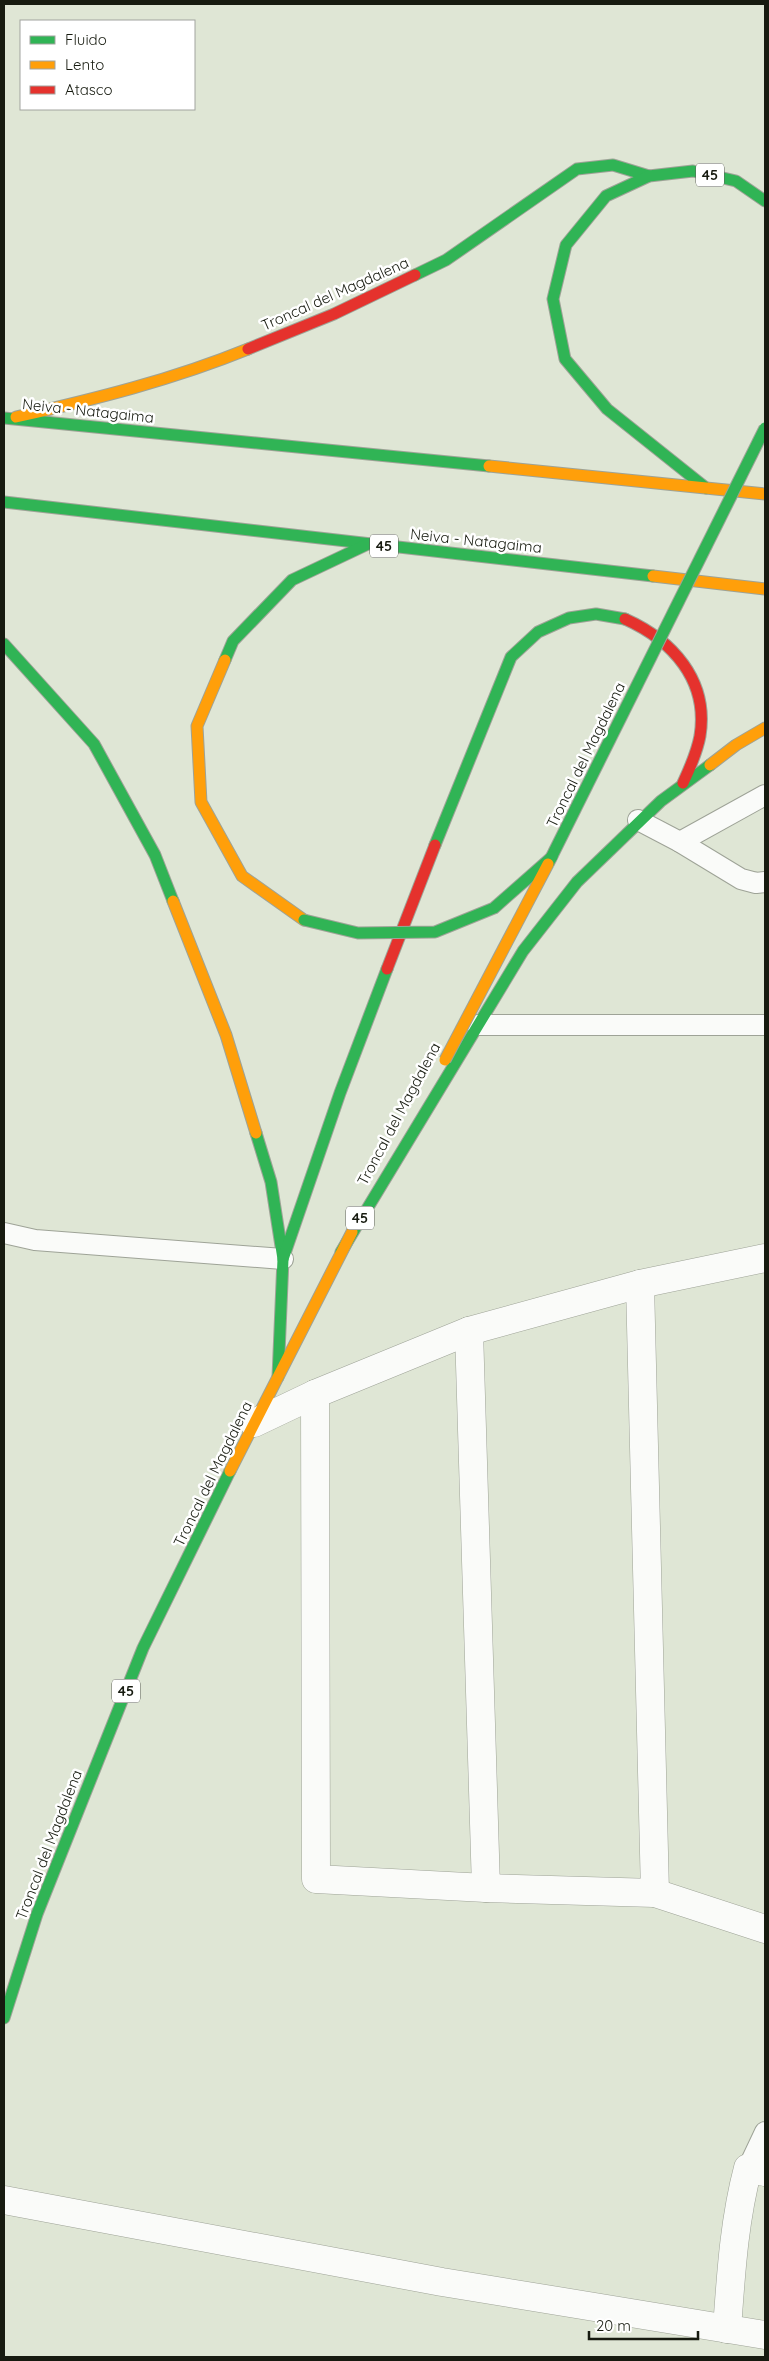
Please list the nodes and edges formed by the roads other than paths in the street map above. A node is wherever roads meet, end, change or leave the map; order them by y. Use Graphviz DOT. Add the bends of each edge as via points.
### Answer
graph roads {
  1 [pos="649,176"];
  2 [pos="765,201"];
  3 [pos="7,418"];
  4 [pos="765,428"];
  5 [pos="706,488"];
  6 [pos="765,494"];
  7 [pos="4,502"];
  8 [pos="368,544"];
  9 [pos="765,589"];
  10 [pos="4,644"];
  11 [pos="765,728"];
  12 [pos="683,783"];
  13 [pos="765,794"];
  14 [pos="638,820"];
  15 [pos="680,842"];
  16 [pos="552,857"];
  17 [pos="765,882"];
  18 [pos="477,1025"];
  19 [pos="765,1025"];
  20 [pos="4,1233"];
  21 [pos="341,1252"];
  22 [pos="765,1258"];
  23 [pos="283,1259"];
  24 [pos="640,1284"];
  25 [pos="468,1331"];
  26 [pos="278,1377"];
  27 [pos="315,1394"];
  28 [pos="254,1423"];
  29 [pos="486,1888"];
  30 [pos="655,1893"];
  31 [pos="765,1929"];
  32 [pos="4,2018"];
  33 [pos="765,2132"];
  34 [pos="757,2170"];
  35 [pos="4,2200"];
  36 [pos="727,2329"];
  37 [pos="765,2335"];
  1 -- 2 [label="main road, Troncal del Magdalena / 45" via="693,171 736,181"];
  1 -- 3 [label="main road, Troncal del Magdalena / 45" via="613,165 577,170 446,260 334,314 204,367 116,394"];
  1 -- 5 [label="main road, Troncal del Magdalena / 45" via="606,196 566,244 553,299 566,358 571,366 607,409"];
  3 -- 5 [label="main road, Neiva - Natagaima / 45"];
  4 -- 16 [label="main road, Troncal del Magdalena / 45, bridge"];
  5 -- 6 [label="main road, Neiva - Natagaima / 45"];
  7 -- 8 [label="main road, Neiva - Natagaima / 45"];
  8 -- 9 [label="main road, Neiva - Natagaima / 45"];
  8 -- 16 [label="main road, bridge" via="292,580 233,641 197,726 201,802 242,876 304,920 358,933 435,932 494,908"];
  10 -- 23 [label="main road" via="94,744 156,855 226,1036 271,1182"];
  11 -- 12 [label="main road"];
  12 -- 14 [label="main road"];
  12 -- 23 [label="main road" via="697,749 701,722 696,687 681,657 647,627 613,615 587,614 540,630 511,657 402,927"];
  13 -- 15 [label="lane"];
  14 -- 15 [label="lane"];
  14 -- 18 [label="main road" via="577,882 523,951"];
  15 -- 17 [label="lane" via="742,879"];
  16 -- 21 [label="main road, Troncal del Magdalena / 45, bridge"];
  18 -- 19 [label="lane"];
  18 -- 21 [label="main road"];
  20 -- 23 [label="lane" via="35,1240"];
  21 -- 26 [label="main road, Troncal del Magdalena / 45"];
  22 -- 24 [label="street"];
  23 -- 26 [label="main road"];
  24 -- 25 [label="street"];
  24 -- 30 [label="street"];
  25 -- 27 [label="street"];
  25 -- 29 [label="street"];
  26 -- 28 [label="main road, Troncal del Magdalena / 45"];
  27 -- 28 [label="street"];
  27 -- 29 [label="street" via="316,1880"];
  28 -- 32 [label="main road, Troncal del Magdalena / 45" via="144,1648 37,1914"];
  29 -- 30 [label="street"];
  30 -- 31 [label="street"];
  33 -- 34 [label="lane"];
  34 -- 36 [label="street" via="733,2237"];
  35 -- 36 [label="street" via="442,2282"];
  36 -- 37 [label="street"];
}
